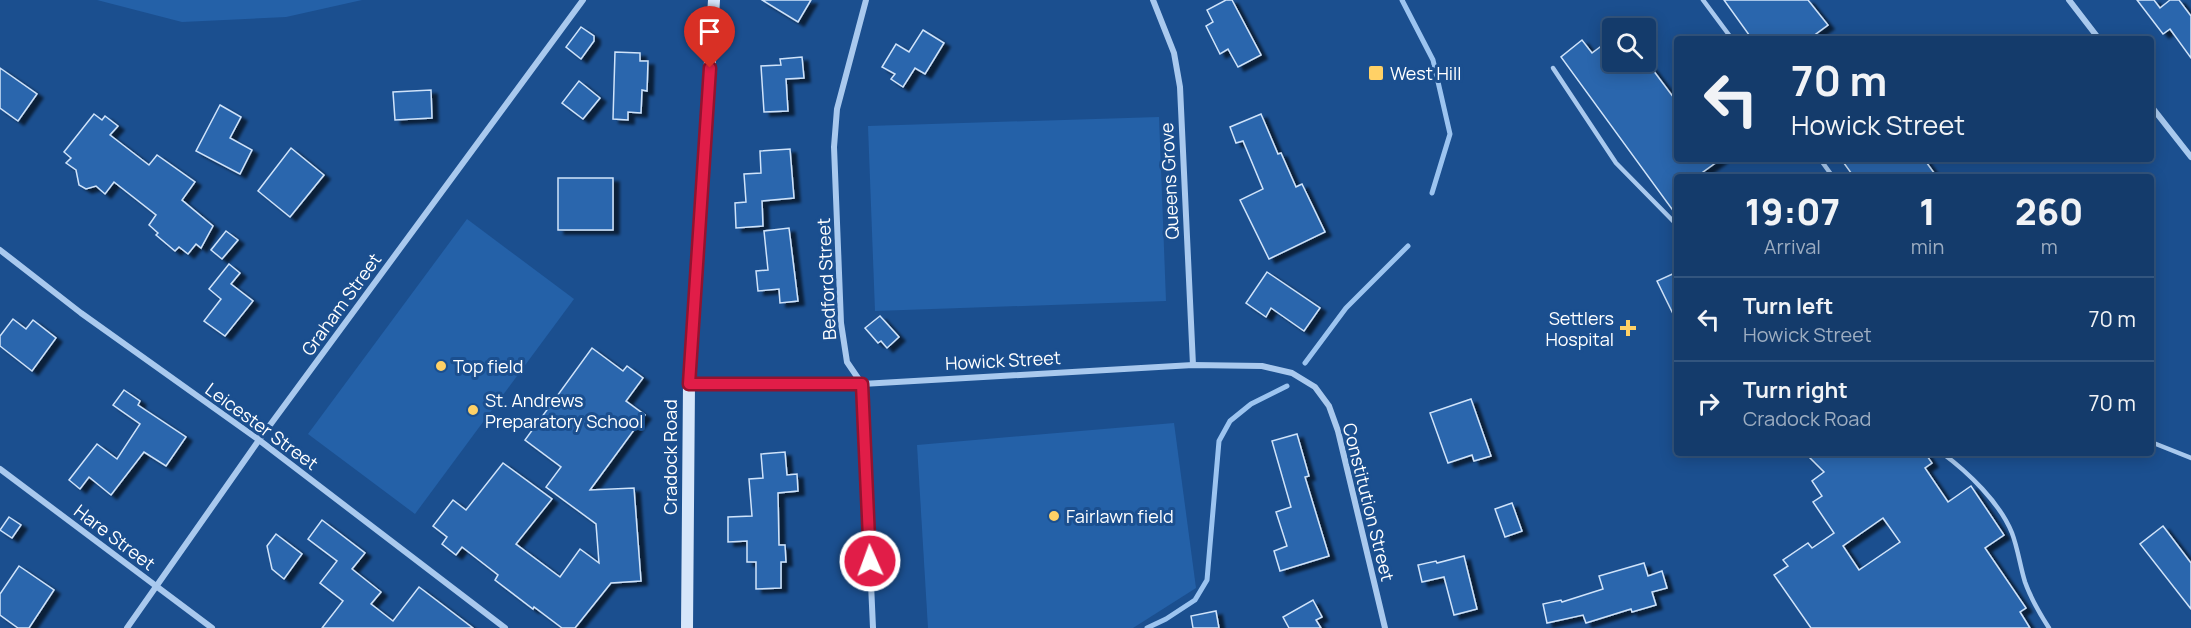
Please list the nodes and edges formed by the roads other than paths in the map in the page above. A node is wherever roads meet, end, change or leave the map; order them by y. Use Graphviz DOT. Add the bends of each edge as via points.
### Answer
graph roads {
  1 [pos="583,0"];
  2 [pos="714,0"];
  3 [pos="866,0"];
  4 [pos="1152,0"];
  5 [pos="1703,0"];
  6 [pos="2069,0"];
  7 [pos="1730,36"];
  8 [pos="2097,36"];
  9 [pos="1553,68"];
  10 [pos="2154,110"];
  11 [pos="2191,157"];
  12 [pos="1674,222"];
  13 [pos="0,250"];
  14 [pos="1193,364"];
  15 [pos="689,384"];
  16 [pos="862,384"];
  17 [pos="1315,387"];
  18 [pos="259,440"];
  19 [pos="2154,443"];
  20 [pos="1945,456"];
  21 [pos="2191,458"];
  22 [pos="0,469"];
  23 [pos="157,587"];
  24 [pos="127,628"];
  25 [pos="212,628"];
  26 [pos="505,628"];
  27 [pos="687,628"];
  28 [pos="873,628"];
  29 [pos="1384,628"];
  30 [pos="2049,628"];
  1 -- 18 [label="street, Graham Street"];
  2 -- 15 [label="main road, Cradock Road"];
  3 -- 16 [label="street, Bedford Street" via="837,109 834,147 841,323 847,362"];
  4 -- 14 [label="street, Queens Grove" via="1174,53 1180,87"];
  5 -- 7 [label="lane"];
  6 -- 8 [label="street"];
  9 -- 12 [label="lane" via="1616,163"];
  10 -- 11 [label="street"];
  13 -- 18 [label="street, Leicester Street"];
  14 -- 16 [label="street, Howick Street"];
  14 -- 17 [label="street, Howick Street" via="1262,366 1292,373"];
  15 -- 16 [label="street, Howick Street"];
  15 -- 27 [label="main road, Cradock Road"];
  16 -- 28 [label="street, Bedford Street"];
  17 -- 29 [label="street, Constitution Street" via="1329,406 1338,431"];
  18 -- 23 [label="street, Graham Street"];
  18 -- 26 [label="street, Leicester Street"];
  19 -- 21 [label="lane"];
  20 -- 30 [label="lane" via="2004,516 2026,584"];
  22 -- 23 [label="street, Hare Street"];
  23 -- 24 [label="street, Graham Street"];
  23 -- 25 [label="street, Hare Street"];
}
